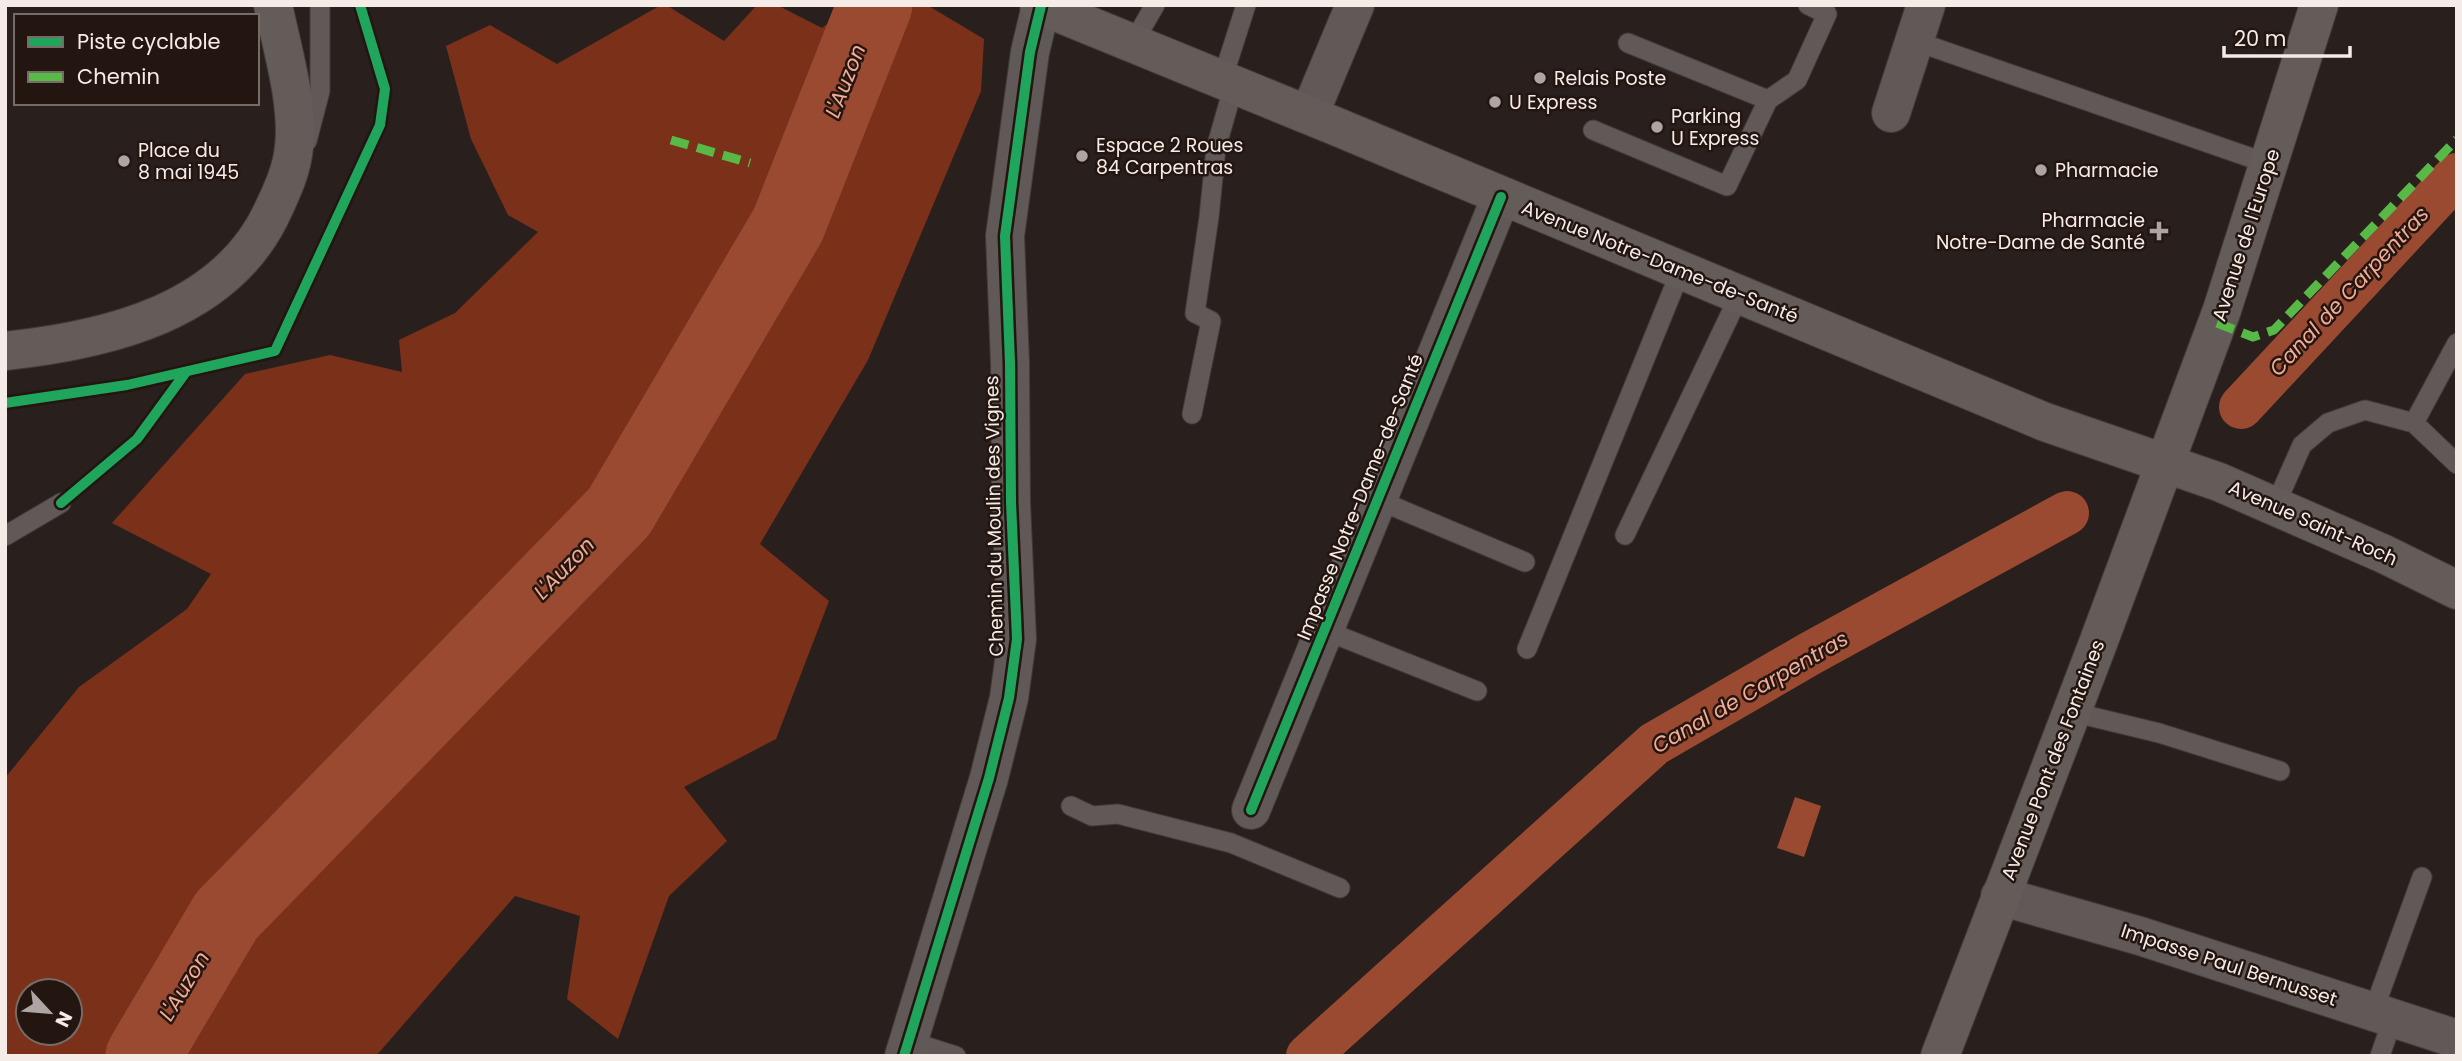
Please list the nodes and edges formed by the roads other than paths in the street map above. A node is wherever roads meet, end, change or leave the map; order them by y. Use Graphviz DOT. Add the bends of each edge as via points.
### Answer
graph roads {
  1 [pos="273,5"];
  2 [pos="320,5"];
  3 [pos="1155,5"];
  4 [pos="1246,5"];
  5 [pos="1355,5"];
  6 [pos="1808,5"];
  7 [pos="2319,5"];
  8 [pos="1040,6"];
  9 [pos="1921,23"];
  10 [pos="1133,43"];
  11 [pos="1628,43"];
  12 [pos="1228,83"];
  13 [pos="1768,100"];
  14 [pos="1891,113"];
  15 [pos="1309,115"];
  16 [pos="1593,130"];
  17 [pos="2269,164"];
  18 [pos="286,183"];
  19 [pos="1502,197"];
  20 [pos="1681,270"];
  21 [pos="1740,294"];
  22 [pos="2457,342"];
  23 [pos="5,351"];
  24 [pos="1192,414"];
  25 [pos="2414,424"];
  26 [pos="2166,463"];
  27 [pos="2457,464"];
  28 [pos="1378,500"];
  29 [pos="61,503"];
  30 [pos="2275,506"];
  31 [pos="1625,535"];
  32 [pos="5,536"];
  33 [pos="2384,554"];
  34 [pos="2457,560"];
  35 [pos="1525,562"];
  36 [pos="2457,590"];
  37 [pos="1324,631"];
  38 [pos="1527,649"];
  39 [pos="1477,691"];
  40 [pos="2072,712"];
  41 [pos="2280,771"];
  42 [pos="1071,806"];
  43 [pos="1251,810"];
  44 [pos="1231,844"];
  45 [pos="2422,877"];
  46 [pos="1340,888"];
  47 [pos="2000,896"];
  48 [pos="2383,1015"];
  49 [pos="2457,1039"];
  50 [pos="907,1048"];
  51 [pos="956,1056"];
  52 [pos="1940,1056"];
  53 [pos="2380,1056"];
  1 -- 18 [label="main road" via="292,107 294,147"];
  2 -- 18 [label="lane" via="320,91 306,145"];
  3 -- 10 [label="lane"];
  4 -- 12 [label="lane"];
  5 -- 15 [label="street"];
  6 -- 13 [label="lane" via="1827,14 1797,80"];
  7 -- 17 [label="main road, Avenue de l'Europe"];
  8 -- 10 [label="main road, Avenue Notre-Dame-de-Santé"];
  8 -- 50 [label="street, Chemin du Moulin des Vignes" via="1005,236 1017,639 1009,698 989,778"];
  9 -- 14 [label="street"];
  9 -- 17 [label="lane"];
  10 -- 12 [label="main road, Avenue Notre-Dame-de-Santé"];
  11 -- 13 [label="lane"];
  12 -- 15 [label="main road, Avenue Notre-Dame-de-Santé"];
  12 -- 24 [label="lane" via="1195,313 1211,321"];
  13 -- 16 [label="lane" via="1727,186"];
  15 -- 19 [label="main road, Avenue Notre-Dame-de-Santé"];
  17 -- 26 [label="main road, Avenue de l'Europe"];
  18 -- 23 [label="main road" via="267,224 243,257 219,282 180,306 82,341"];
  19 -- 20 [label="main road, Avenue Notre-Dame-de-Santé"];
  19 -- 28 [label="street, Impasse Notre-Dame-de-Santé"];
  20 -- 21 [label="main road, Avenue Notre-Dame-de-Santé"];
  20 -- 38 [label="lane"];
  21 -- 26 [label="main road, Avenue Notre-Dame-de-Santé" via="2045,422"];
  21 -- 31 [label="lane"];
  22 -- 25 [label="lane"];
  25 -- 27 [label="lane"];
  25 -- 30 [label="lane" via="2365,410 2328,423 2302,445"];
  26 -- 30 [label="main road, Avenue Saint-Roch"];
  26 -- 40 [label="main road, Avenue Pont des Fontaines"];
  28 -- 35 [label="lane"];
  28 -- 37 [label="street, Impasse Notre-Dame-de-Santé"];
  29 -- 32 [label="lane"];
  30 -- 33 [label="main road, Avenue Saint-Roch"];
  33 -- 34 [label="main road"];
  33 -- 36 [label="main road, Avenue Saint-Roch"];
  37 -- 39 [label="lane"];
  37 -- 43 [label="street, Impasse Notre-Dame-de-Santé"];
  40 -- 41 [label="lane" via="2159,733"];
  40 -- 47 [label="main road, Avenue Pont des Fontaines"];
  42 -- 44 [label="lane" via="1092,816 1118,814"];
  43 -- 44 [label="lane"];
  44 -- 46 [label="lane"];
  45 -- 48 [label="lane"];
  47 -- 48 [label="street, Impasse Paul Bernusset"];
  47 -- 52 [label="main road, Avenue Pont des Fontaines"];
  48 -- 49 [label="street, Impasse Paul Bernusset"];
  48 -- 53 [label="lane"];
  50 -- 51 [label="lane"];
}
